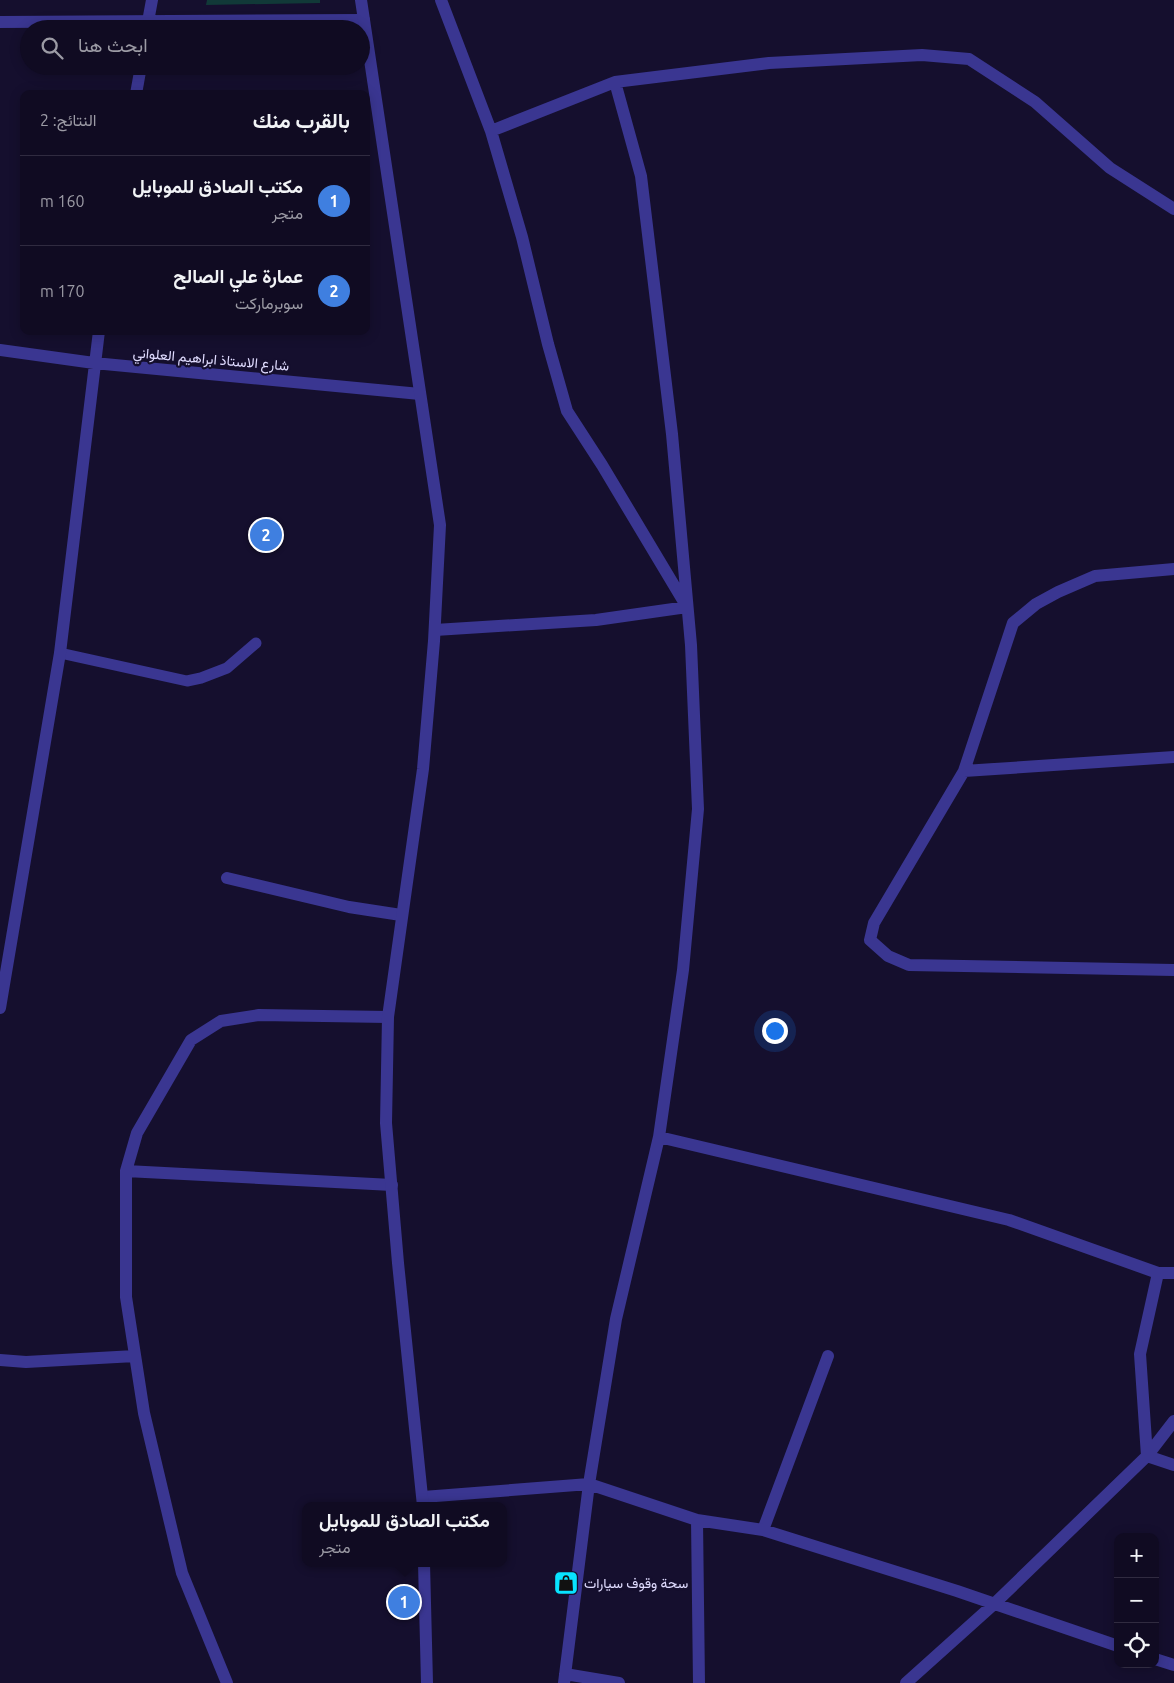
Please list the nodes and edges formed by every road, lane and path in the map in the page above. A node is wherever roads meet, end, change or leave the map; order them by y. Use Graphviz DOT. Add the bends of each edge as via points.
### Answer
graph roads {
  1 [pos="152,0"];
  2 [pos="361,0"];
  3 [pos="441,0"];
  4 [pos="148,20"];
  5 [pos="364,20"];
  6 [pos="0,22"];
  7 [pos="20,22"];
  8 [pos="370,60"];
  9 [pos="139,75"];
  10 [pos="615,82"];
  11 [pos="137,90"];
  12 [pos="491,131"];
  13 [pos="1174,209"];
  14 [pos="98,335"];
  15 [pos="0,350"];
  16 [pos="94,363"];
  17 [pos="420,394"];
  18 [pos="1174,569"];
  19 [pos="687,607"];
  20 [pos="435,630"];
  21 [pos="256,642"];
  22 [pos="60,653"];
  23 [pos="1174,757"];
  24 [pos="964,771"];
  25 [pos="226,878"];
  26 [pos="401,915"];
  27 [pos="1174,970"];
  28 [pos="0,1008"];
  29 [pos="388,1017"];
  30 [pos="659,1137"];
  31 [pos="126,1172"];
  32 [pos="392,1185"];
  33 [pos="1158,1273"];
  34 [pos="1174,1273"];
  35 [pos="135,1356"];
  36 [pos="828,1356"];
  37 [pos="0,1360"];
  38 [pos="1174,1421"];
  39 [pos="1147,1456"];
  40 [pos="1174,1465"];
  41 [pos="589,1484"];
  42 [pos="423,1501"];
  43 [pos="697,1520"];
  44 [pos="763,1530"];
  45 [pos="424,1567"];
  46 [pos="994,1604"];
  47 [pos="1114,1645"];
  48 [pos="1159,1660"];
  49 [pos="1174,1665"];
  50 [pos="565,1679"];
  51 [pos="227,1683"];
  52 [pos="427,1683"];
  53 [pos="619,1683"];
  54 [pos="699,1683"];
  55 [pos="906,1683"];
  1 -- 4 [label="street"];
  2 -- 5 [label="street"];
  3 -- 12 [label="street"];
  6 -- 7 [label="street"];
  8 -- 17 [label="street"];
  9 -- 11 [label="street"];
  10 -- 12 [label="street"];
  10 -- 13 [label="street" via="769,63 922,55 969,59 1035,102 1110,168"];
  10 -- 19 [label="street" via="641,176 672,434"];
  12 -- 19 [label="street" via="567,411"];
  14 -- 16 [label="street"];
  15 -- 16 [label="street, شارع الاستاذ ابراهيم العلواني"];
  16 -- 17 [label="street, شارع الاستاذ ابراهيم العلواني"];
  16 -- 22 [label="street"];
  17 -- 20 [label="street" via="440,525"];
  18 -- 24 [label="street" via="1095,576 1036,604 1013,622"];
  19 -- 20 [label="street" via="596,620"];
  19 -- 30 [label="street" via="698,809 683,970"];
  20 -- 26 [label="street" via="423,769"];
  21 -- 22 [label="lane" via="226,668 187,681"];
  22 -- 28 [label="street"];
  23 -- 24 [label="street"];
  24 -- 27 [label="street" via="874,922 870,940 888,956 909,965"];
  25 -- 26 [label="street" via="350,907"];
  26 -- 29 [label="street"];
  29 -- 31 [label="street" via="259,1014 221,1021 191,1040 137,1133"];
  29 -- 32 [label="street" via="386,1123"];
  30 -- 33 [label="street" via="1010,1220"];
  30 -- 41 [label="street" via="616,1319"];
  31 -- 32 [label="street"];
  31 -- 35 [label="street" via="126,1297"];
  32 -- 42 [label="street"];
  33 -- 34 [label="street"];
  33 -- 39 [label="street" via="1140,1354"];
  35 -- 37 [label="street" via="26,1362"];
  35 -- 51 [label="street" via="144,1414 182,1573"];
  36 -- 44 [label="street"];
  38 -- 39 [label="street"];
  39 -- 40 [label="street"];
  39 -- 46 [label="street"];
  41 -- 42 [label="street"];
  41 -- 43 [label="street"];
  41 -- 50 [label="street"];
  43 -- 44 [label="street"];
  43 -- 54 [label="street"];
  44 -- 46 [label="street"];
  45 -- 52 [label="street"];
  46 -- 47 [label="street"];
  46 -- 55 [label="street"];
  48 -- 49 [label="street"];
  50 -- 53 [label="street"];
}
